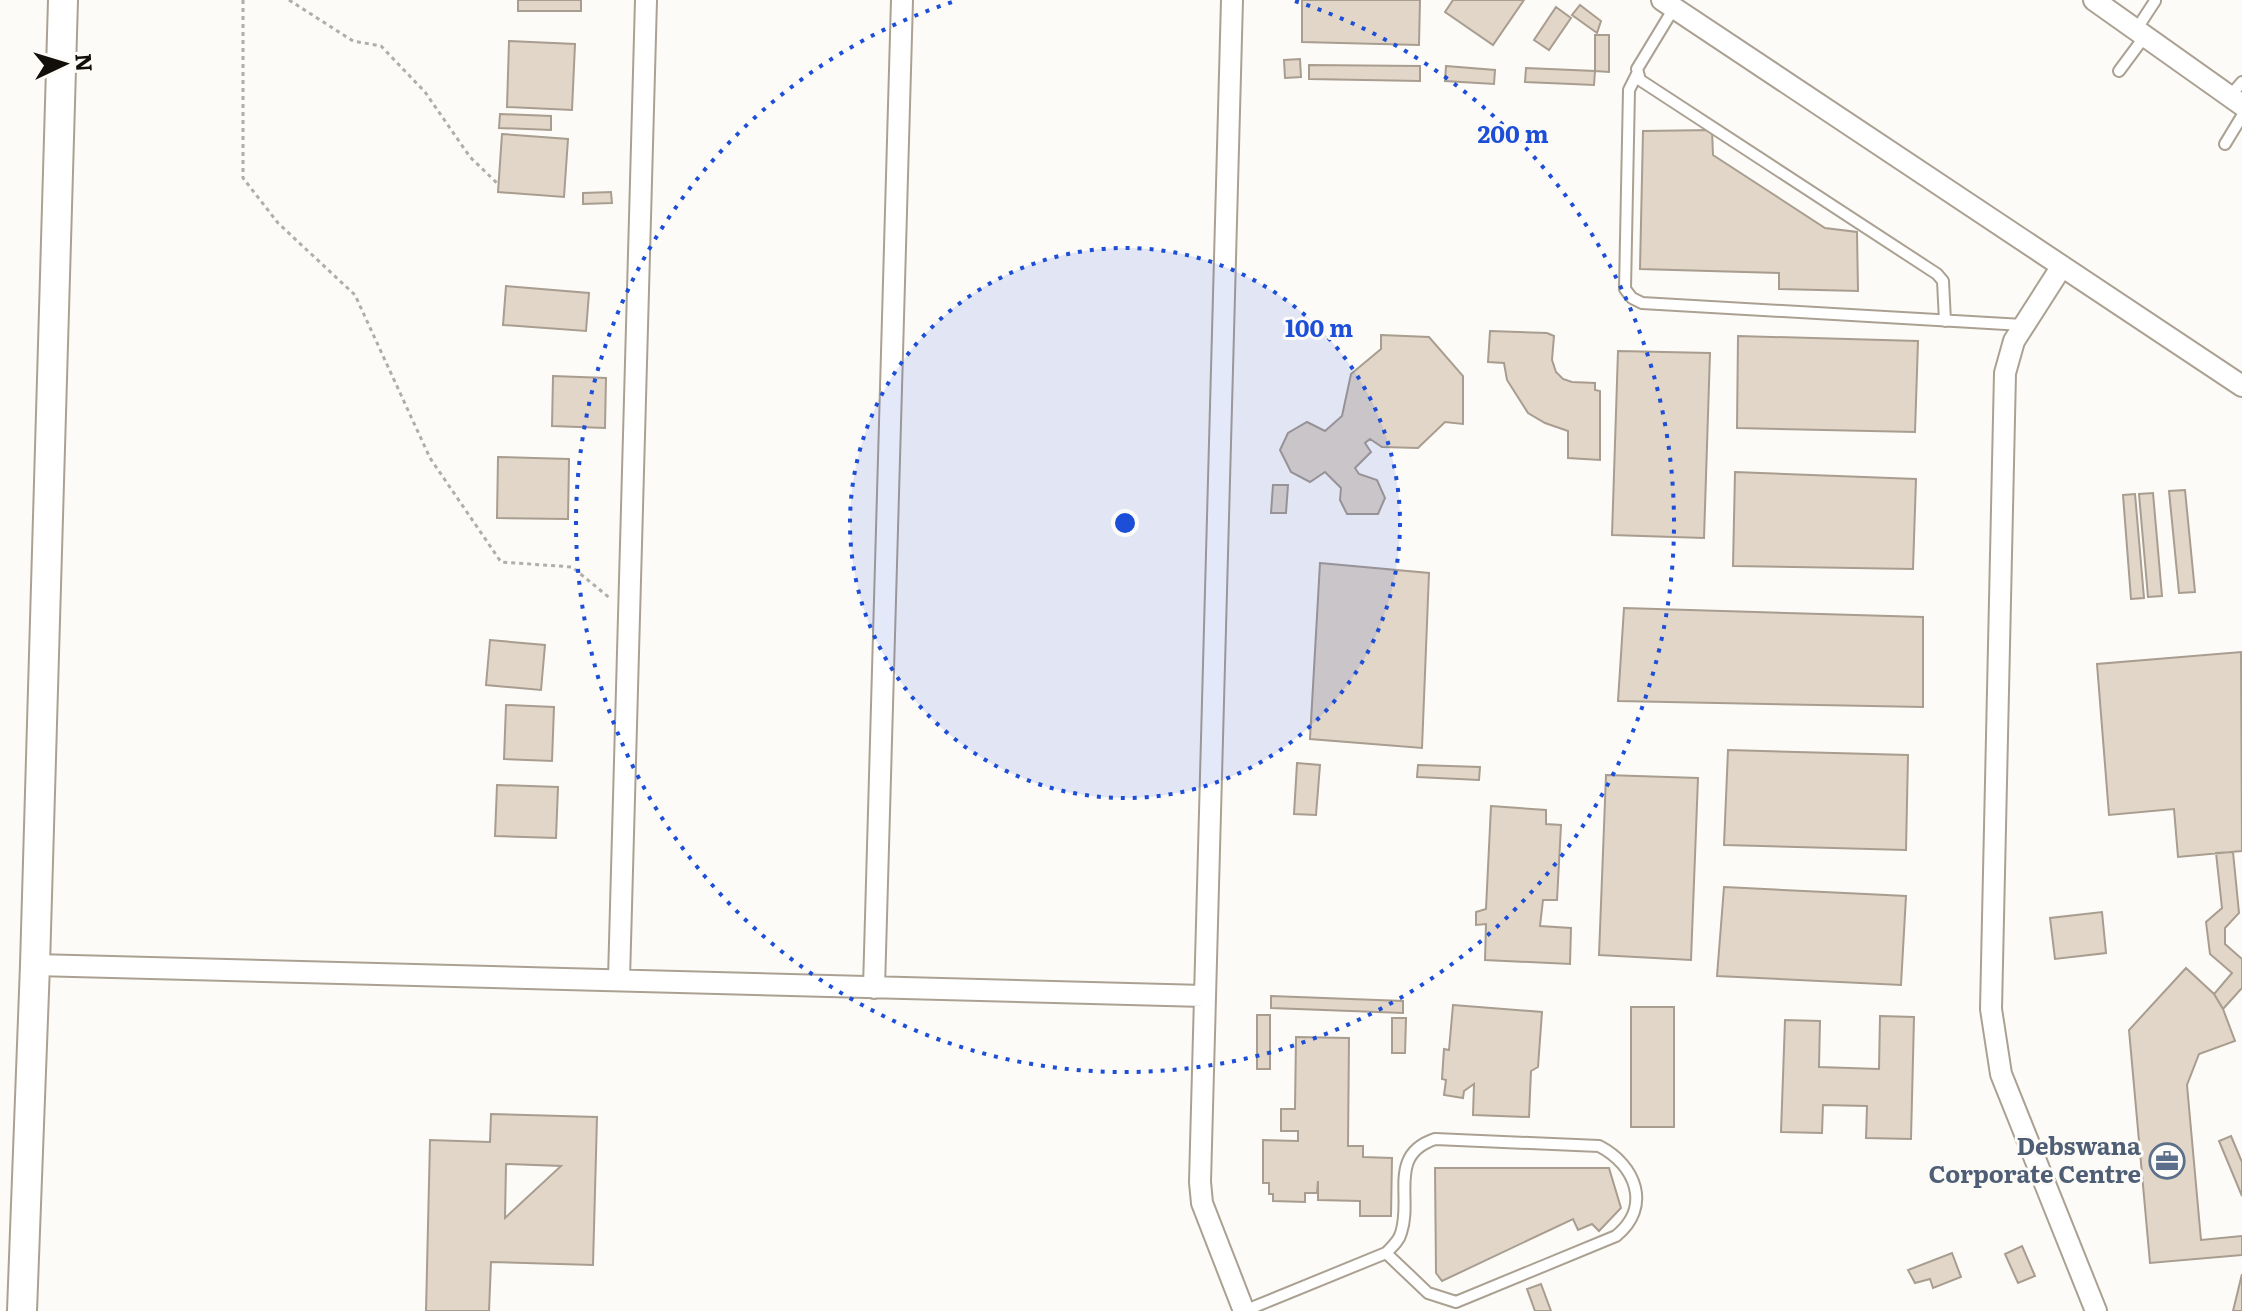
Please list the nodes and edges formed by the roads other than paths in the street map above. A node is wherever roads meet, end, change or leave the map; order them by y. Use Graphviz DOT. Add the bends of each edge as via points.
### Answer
graph roads {
  1 [pos="63,0"];
  2 [pos="646,0"];
  3 [pos="902,0"];
  4 [pos="1232,0"];
  5 [pos="2094,0"];
  6 [pos="2155,1"];
  7 [pos="1668,4"];
  8 [pos="2141,33"];
  9 [pos="2119,71"];
  10 [pos="1637,74"];
  11 [pos="2238,94"];
  12 [pos="2242,116"];
  13 [pos="2225,144"];
  14 [pos="2062,266"];
  15 [pos="1945,321"];
  16 [pos="2023,325"];
  17 [pos="2242,386"];
  18 [pos="35,965"];
  19 [pos="619,979"];
  20 [pos="874,988"];
  21 [pos="1204,996"];
  22 [pos="1386,1253"];
  23 [pos="22,1311"];
  24 [pos="1244,1311"];
  25 [pos="2096,1311"];
  1 -- 18 [label="main road"];
  2 -- 19 [label="street"];
  3 -- 20 [label="street"];
  4 -- 21 [label="street"];
  5 -- 8 [label="street"];
  6 -- 8 [label="lane"];
  7 -- 10 [label="lane"];
  7 -- 14 [label="street"];
  8 -- 9 [label="lane"];
  8 -- 11 [label="street"];
  10 -- 15 [label="lane" via="1937,274 1943,281"];
  10 -- 15 [label="lane" via="1629,90 1625,289 1632,298 1642,303"];
  12 -- 13 [label="lane"];
  14 -- 16 [label="street"];
  14 -- 17 [label="street"];
  15 -- 16 [label="lane"];
  16 -- 25 [label="street" via="2008,357 2005,381 1992,1020 2008,1096"];
  18 -- 19 [label="street"];
  18 -- 23 [label="main road"];
  19 -- 20 [label="street"];
  20 -- 21 [label="street"];
  21 -- 24 [label="street" via="1202,1203"];
  22 -- 22 [label="lane" via="1401,1234 1409,1158 1418,1145 1435,1139 1599,1146 1621,1160 1635,1188 1634,1215 1616,1236 1456,1302 1428,1293"];
  22 -- 24 [label="lane"];
}
